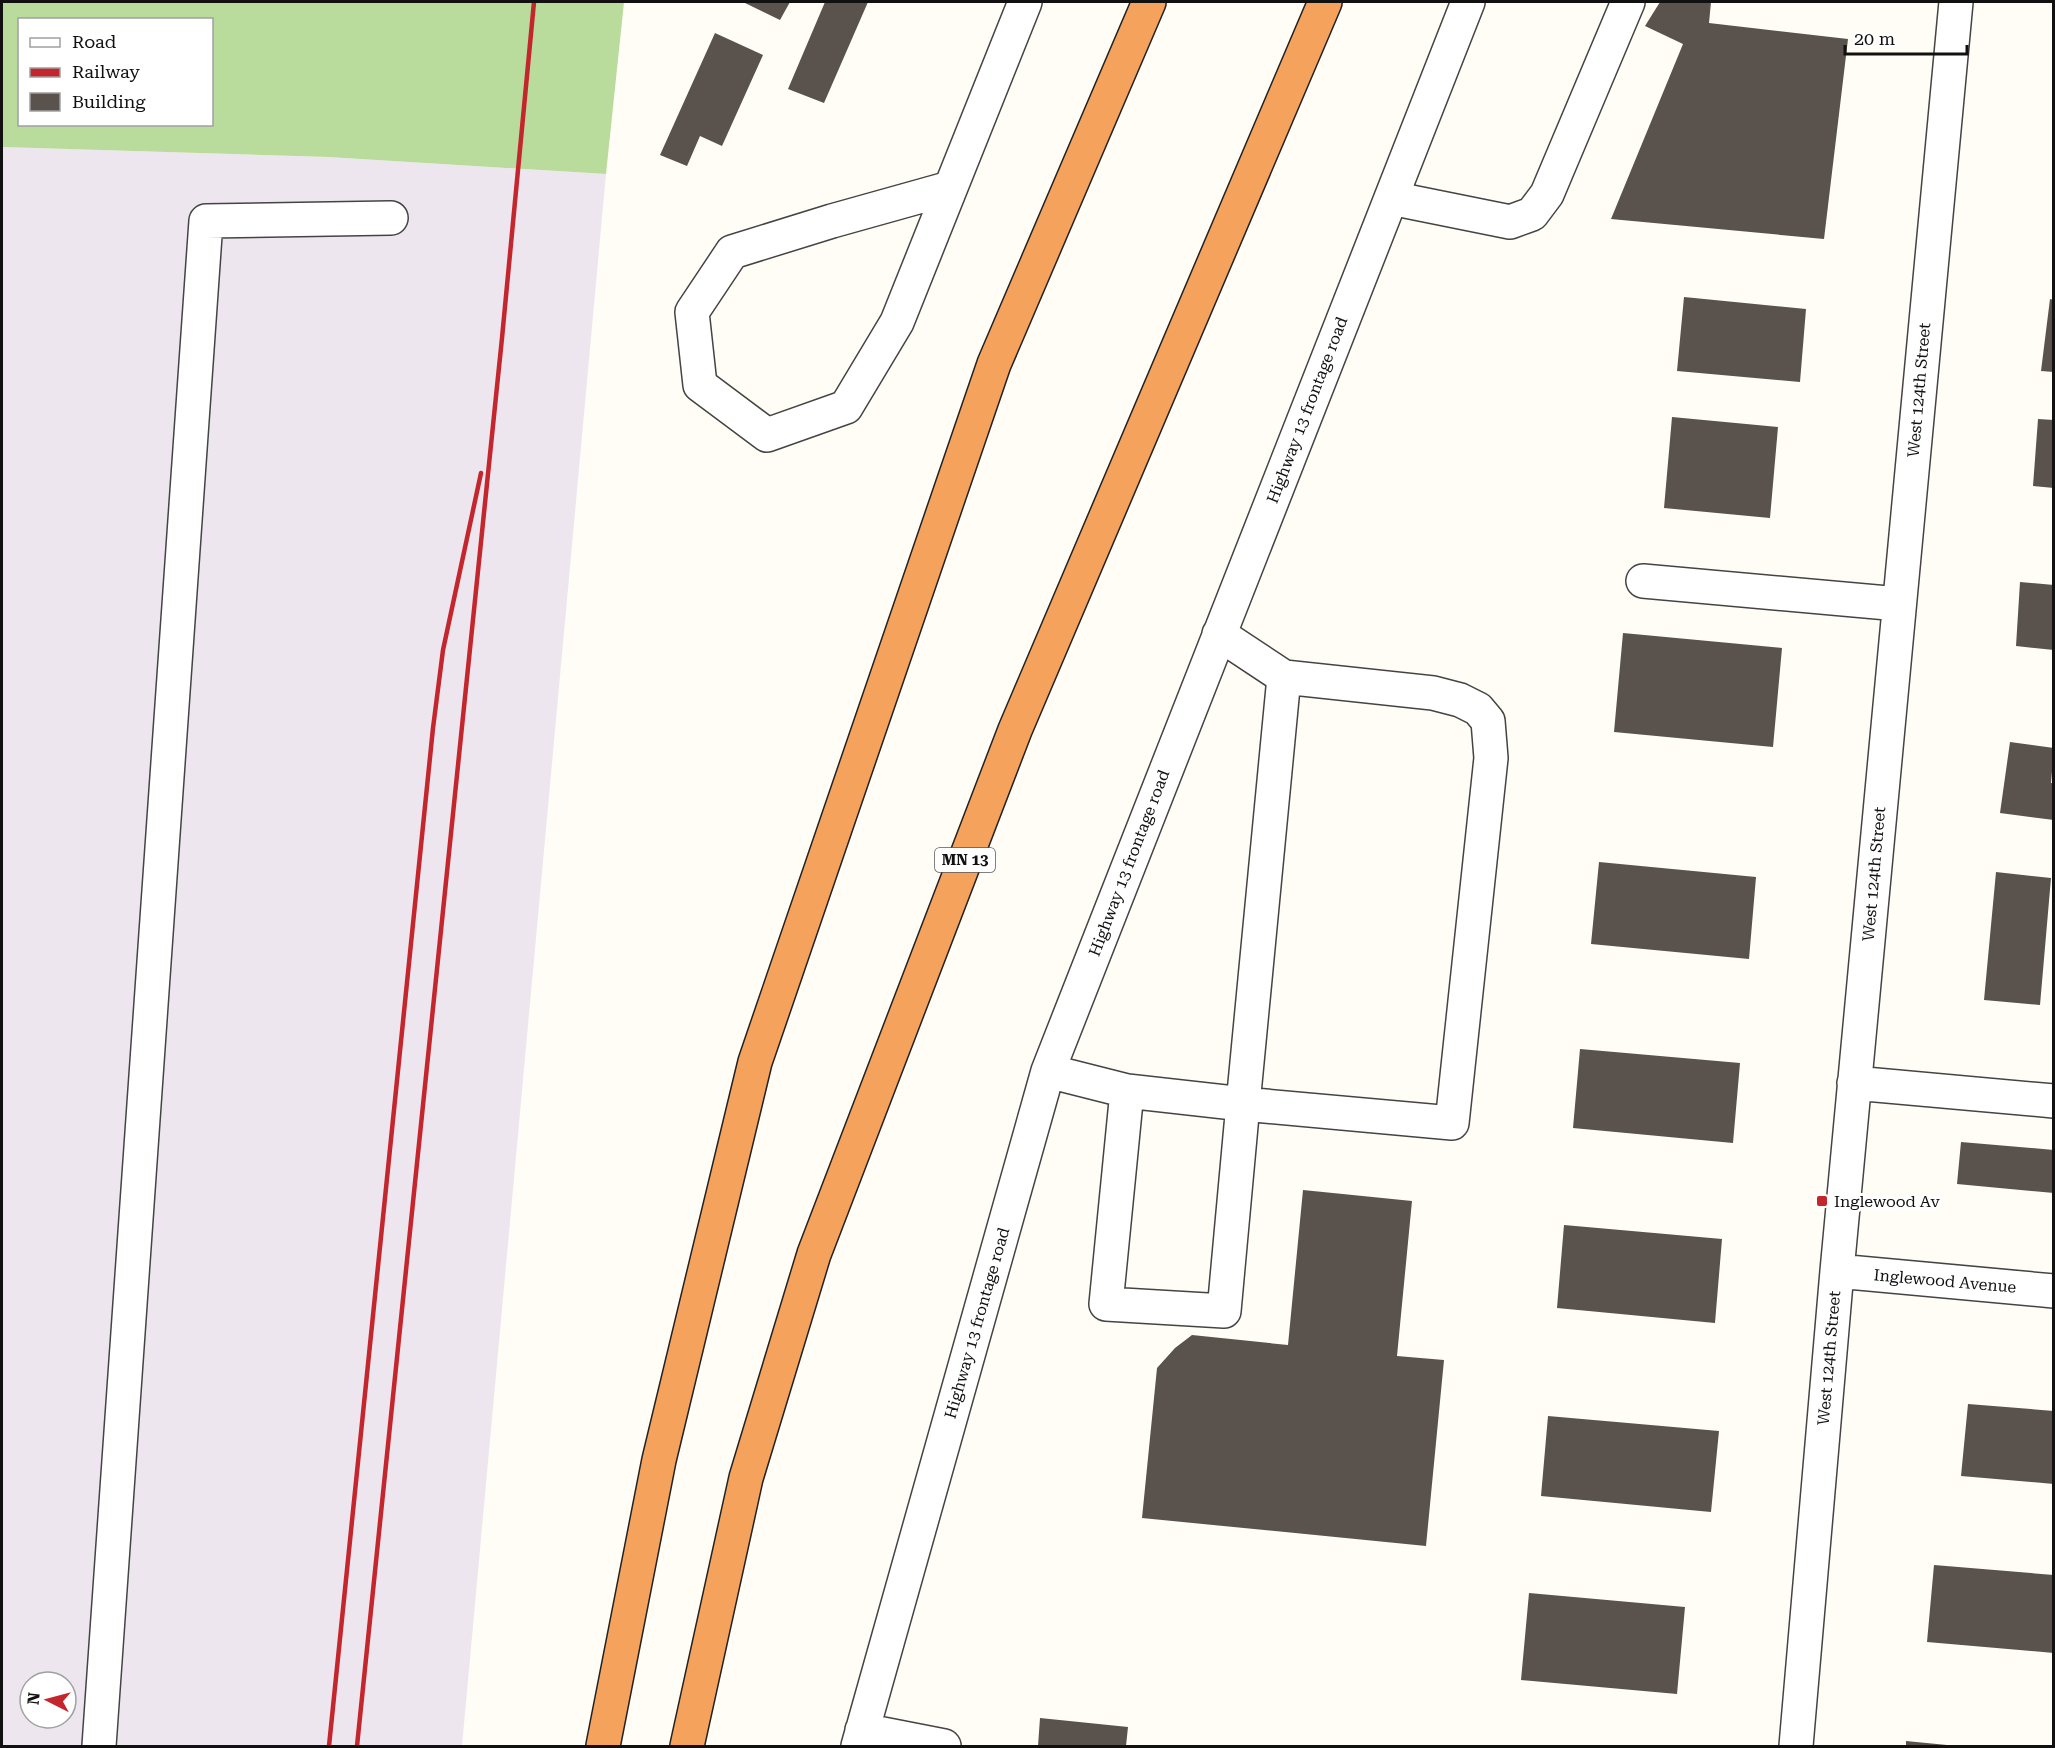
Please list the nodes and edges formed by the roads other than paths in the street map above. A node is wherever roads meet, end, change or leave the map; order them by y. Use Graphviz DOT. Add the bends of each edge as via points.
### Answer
graph roads {
  1 [pos="1025,2"];
  2 [pos="1149,2"];
  3 [pos="1325,2"];
  4 [pos="1468,2"];
  5 [pos="1628,2"];
  6 [pos="1956,2"];
  7 [pos="950,188"];
  8 [pos="1391,198"];
  9 [pos="391,218"];
  10 [pos="1643,581"];
  11 [pos="1899,604"];
  12 [pos="1219,634"];
  13 [pos="1284,677"];
  14 [pos="1048,1071"];
  15 [pos="1854,1083"];
  16 [pos="1127,1091"];
  17 [pos="2054,1101"];
  18 [pos="1243,1104"];
  19 [pos="1837,1271"];
  20 [pos="2054,1291"];
  21 [pos="860,1738"];
  22 [pos="99,1746"];
  23 [pos="603,1746"];
  24 [pos="687,1746"];
  25 [pos="944,1746"];
  26 [pos="1796,1746"];
  1 -- 7 [label="street"];
  2 -- 23 [label="highway" via="993,364 755,1062 659,1460"];
  3 -- 24 [label="highway, MN 13" via="1014,730 814,1254 746,1478"];
  4 -- 8 [label="street, Highway 13 frontage road"];
  5 -- 8 [label="street" via="1547,194 1532,214 1510,222"];
  6 -- 11 [label="street, West 124th Street"];
  7 -- 7 [label="street" via="732,252 692,312 700,385 767,435 846,407 897,322"];
  8 -- 12 [label="street, Highway 13 frontage road"];
  9 -- 22 [label="street" via="206,221"];
  10 -- 11 [label="street"];
  11 -- 15 [label="street, West 124th Street"];
  12 -- 13 [label="street"];
  12 -- 14 [label="street, Highway 13 frontage road"];
  13 -- 18 [label="street"];
  13 -- 18 [label="street" via="1433,693 1460,700 1478,709 1488,721 1491,758 1452,1123"];
  14 -- 16 [label="street"];
  14 -- 21 [label="street, Highway 13 frontage road"];
  15 -- 17 [label="street"];
  15 -- 19 [label="street, West 124th Street"];
  16 -- 18 [label="street"];
  16 -- 18 [label="street" via="1106,1304 1224,1311"];
  19 -- 20 [label="street, Inglewood Avenue"];
  19 -- 26 [label="street, West 124th Street"];
  21 -- 25 [label="street"];
}
